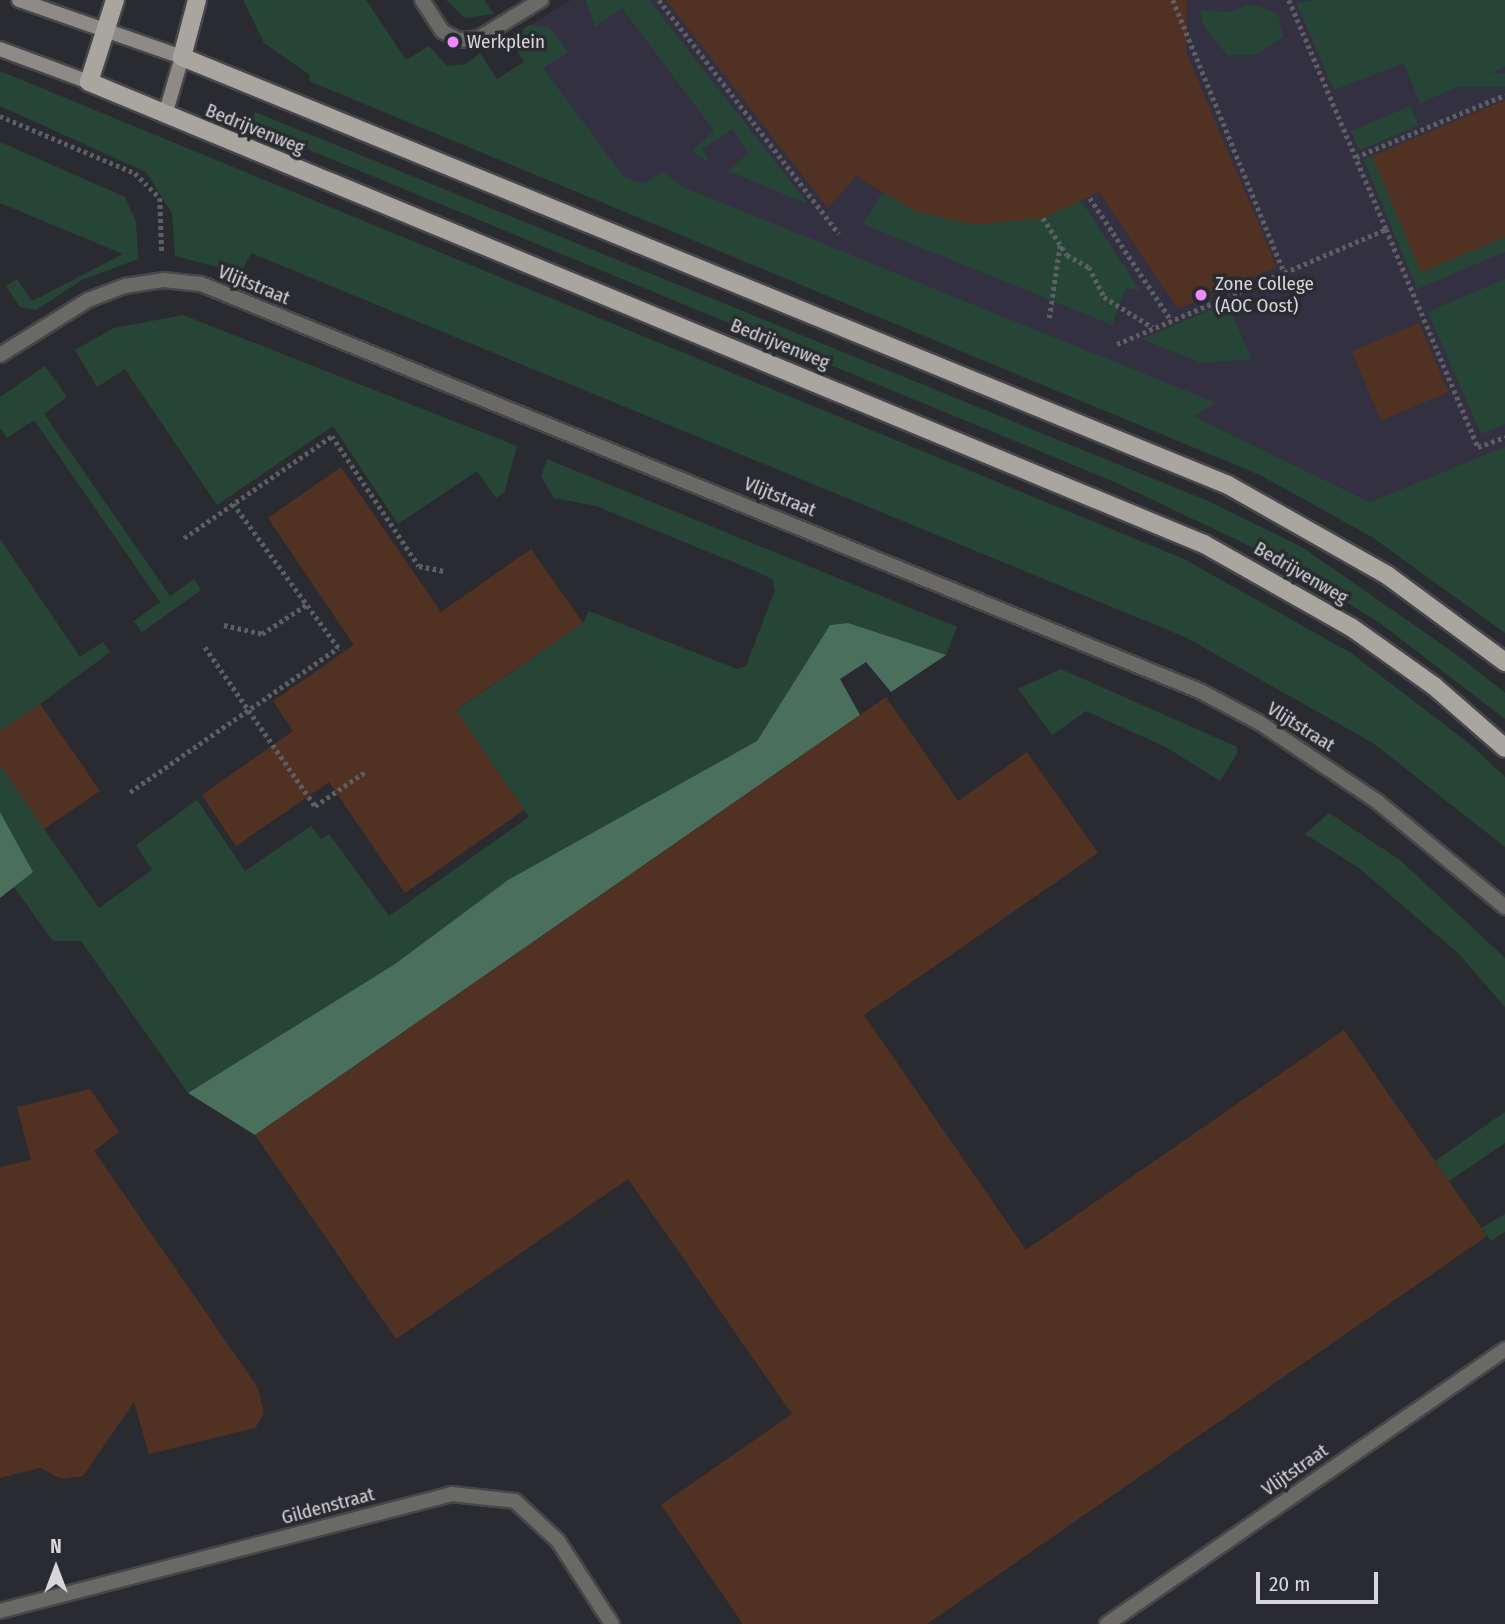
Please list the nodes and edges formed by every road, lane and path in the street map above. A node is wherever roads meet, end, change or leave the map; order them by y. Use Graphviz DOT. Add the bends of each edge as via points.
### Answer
graph roads {
  1 [pos="19,0"];
  2 [pos="115,0"];
  3 [pos="197,0"];
  4 [pos="422,0"];
  5 [pos="541,0"];
  6 [pos="659,0"];
  7 [pos="1173,0"];
  8 [pos="1289,0"];
  9 [pos="105,34"];
  10 [pos="0,49"];
  11 [pos="182,57"];
  12 [pos="89,82"];
  13 [pos="1505,95"];
  14 [pos="165,115"];
  15 [pos="0,117"];
  16 [pos="1356,157"];
  17 [pos="1090,198"];
  18 [pos="1043,218"];
  19 [pos="1386,229"];
  20 [pos="839,234"];
  21 [pos="1060,244"];
  22 [pos="1284,272"];
  23 [pos="163,280"];
  24 [pos="1049,317"];
  25 [pos="1171,320"];
  26 [pos="1153,328"];
  27 [pos="1117,344"];
  28 [pos="0,355"];
  29 [pos="1505,437"];
  30 [pos="233,504"];
  31 [pos="184,538"];
  32 [pos="445,571"];
  33 [pos="306,605"];
  34 [pos="224,625"];
  35 [pos="205,647"];
  36 [pos="1505,662"];
  37 [pos="250,711"];
  38 [pos="1505,748"];
  39 [pos="365,772"];
  40 [pos="130,792"];
  41 [pos="1505,907"];
  42 [pos="1505,1349"];
  43 [pos="0,1611"];
  44 [pos="612,1624"];
  45 [pos="1107,1624"];
  1 -- 9 [label="main road, Bedrijvenweg"];
  2 -- 9 [label="main road"];
  3 -- 11 [label="main road"];
  4 -- 5 [label="street" via="442,31 458,40 479,38"];
  6 -- 20 [label="path"];
  7 -- 22 [label="path"];
  8 -- 16 [label="path"];
  9 -- 11 [label="main road, Bedrijvenweg"];
  9 -- 12 [label="main road"];
  10 -- 12 [label="main road, Bedrijvenweg"];
  11 -- 14 [label="main road"];
  11 -- 36 [label="main road, Bedrijvenweg" via="1228,485 1387,575"];
  12 -- 14 [label="main road, Bedrijvenweg"];
  13 -- 16 [label="path"];
  14 -- 38 [label="main road, Bedrijvenweg" via="1204,544 1351,627 1434,686"];
  15 -- 23 [label="path" via="135,173 160,198"];
  16 -- 19 [label="path"];
  17 -- 25 [label="path"];
  18 -- 21 [label="path"];
  19 -- 22 [label="path"];
  19 -- 29 [label="path" via="1478,447"];
  21 -- 24 [label="path"];
  21 -- 26 [label="path" via="1075,263 1089,267 1104,297"];
  22 -- 25 [label="path"];
  23 -- 28 [label="street, Vlijtstraat" via="88,300"];
  23 -- 41 [label="street, Vlijtstraat" via="201,284 1200,691 1260,723 1378,802"];
  25 -- 26 [label="path"];
  26 -- 27 [label="path"];
  30 -- 31 [label="path"];
  30 -- 32 [label="path" via="332,436 419,566"];
  30 -- 33 [label="path"];
  33 -- 34 [label="path" via="262,634"];
  33 -- 37 [label="path" via="338,648"];
  35 -- 37 [label="path"];
  37 -- 39 [label="path" via="315,806"];
  37 -- 40 [label="path"];
  42 -- 45 [label="street, Vlijtstraat"];
  43 -- 44 [label="street, Gildenstraat" via="451,1494 515,1501 558,1541"];
}
